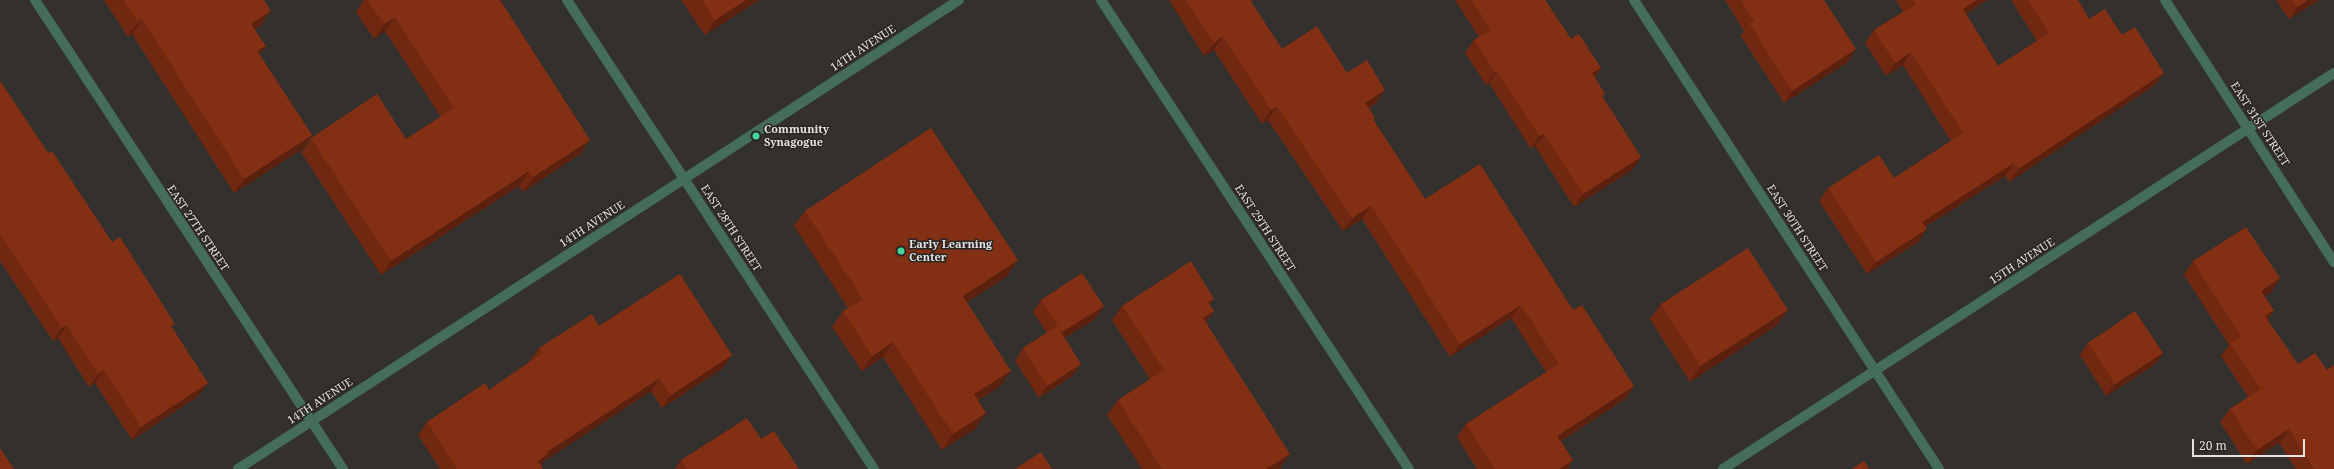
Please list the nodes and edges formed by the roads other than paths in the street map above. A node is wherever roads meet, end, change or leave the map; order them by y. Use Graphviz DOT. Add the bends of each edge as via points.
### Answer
graph roads {
  1 [pos="35,0"];
  2 [pos="567,0"];
  3 [pos="959,0"];
  4 [pos="1101,0"];
  5 [pos="1634,0"];
  6 [pos="2165,0"];
  7 [pos="2334,73"];
  8 [pos="2248,129"];
  9 [pos="684,179"];
  10 [pos="2334,262"];
  11 [pos="1876,371"];
  12 [pos="312,421"];
  13 [pos="238,469"];
  14 [pos="343,469"];
  15 [pos="874,469"];
  16 [pos="1409,469"];
  17 [pos="1723,469"];
  18 [pos="1939,469"];
  1 -- 12 [label="street, EAST 27TH STREET"];
  2 -- 9 [label="street, EAST 28TH STREET"];
  3 -- 9 [label="street, 14TH AVENUE"];
  4 -- 16 [label="street, EAST 29TH STREET"];
  5 -- 11 [label="street, EAST 30TH STREET"];
  6 -- 8 [label="street, EAST 31ST STREET"];
  7 -- 8 [label="street, 15TH AVENUE"];
  8 -- 10 [label="street, EAST 31ST STREET"];
  8 -- 11 [label="street, 15TH AVENUE"];
  9 -- 12 [label="street, 14TH AVENUE"];
  9 -- 15 [label="street, EAST 28TH STREET"];
  11 -- 17 [label="street, 15TH AVENUE"];
  11 -- 18 [label="street, EAST 30TH STREET"];
  12 -- 13 [label="street, 14TH AVENUE"];
  12 -- 14 [label="street, EAST 27TH STREET"];
}
